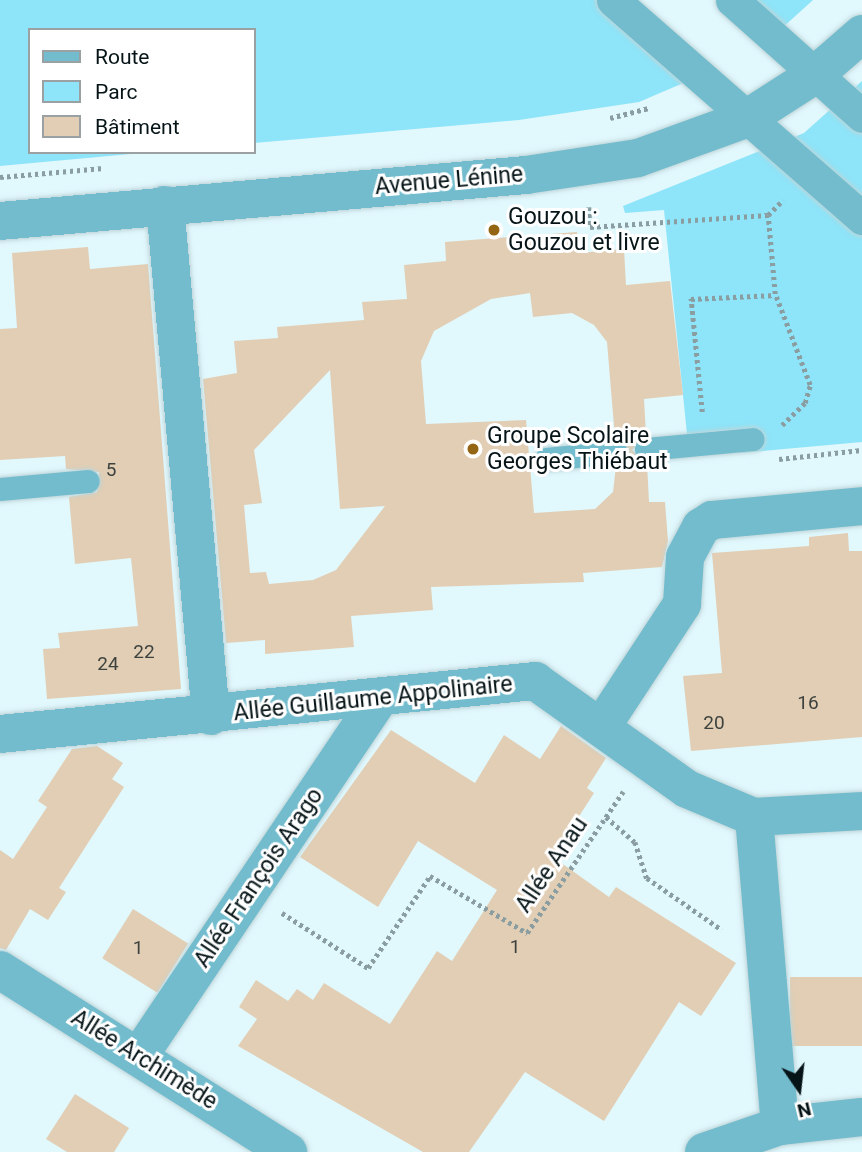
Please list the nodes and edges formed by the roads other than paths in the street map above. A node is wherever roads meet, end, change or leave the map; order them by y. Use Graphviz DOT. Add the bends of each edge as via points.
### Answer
graph roads {
  1 [pos="613,0"];
  2 [pos="732,0"];
  3 [pos="862,34"];
  4 [pos="816,74"];
  5 [pos="862,116"];
  6 [pos="746,119"];
  7 [pos="165,205"];
  8 [pos="862,218"];
  9 [pos="0,221"];
  10 [pos="753,439"];
  11 [pos="646,449"];
  12 [pos="616,452"];
  13 [pos="546,459"];
  14 [pos="88,481"];
  15 [pos="0,489"];
  16 [pos="862,506"];
  17 [pos="379,699"];
  18 [pos="211,716"];
  19 [pos="602,726"];
  20 [pos="0,734"];
  21 [pos="862,811"];
  22 [pos="754,817"];
  23 [pos="0,970"];
  24 [pos="139,1056"];
  25 [pos="862,1117"];
  26 [pos="780,1126"];
  27 [pos="288,1152"];
  28 [pos="704,1152"];
  1 -- 6 [label="street"];
  2 -- 4 [label="street"];
  3 -- 4 [label="street, Avenue Lénine"];
  4 -- 5 [label="street"];
  4 -- 6 [label="street, Avenue Lénine"];
  6 -- 7 [label="street, Avenue Lénine" via="672,148 606,164"];
  6 -- 8 [label="street"];
  7 -- 9 [label="street, Avenue Lénine"];
  7 -- 18 [label="street"];
  10 -- 11 [label="lane"];
  12 -- 13 [label="lane"];
  14 -- 15 [label="lane"];
  16 -- 19 [label="street" via="712,520 701,527 685,557 682,604"];
  17 -- 18 [label="street, Allée Guillaume Appolinaire"];
  17 -- 19 [label="street, Allée Guillaume Appolinaire" via="535,681"];
  17 -- 24 [label="street, Allée François Arago"];
  18 -- 20 [label="street, Allée Guillaume Appolinaire"];
  19 -- 22 [label="street" via="687,789"];
  21 -- 22 [label="street"];
  22 -- 26 [label="street"];
  23 -- 24 [label="street, Allée Archimède"];
  24 -- 27 [label="street, Allée Archimède"];
  25 -- 26 [label="street"];
  26 -- 28 [label="street"];
}
